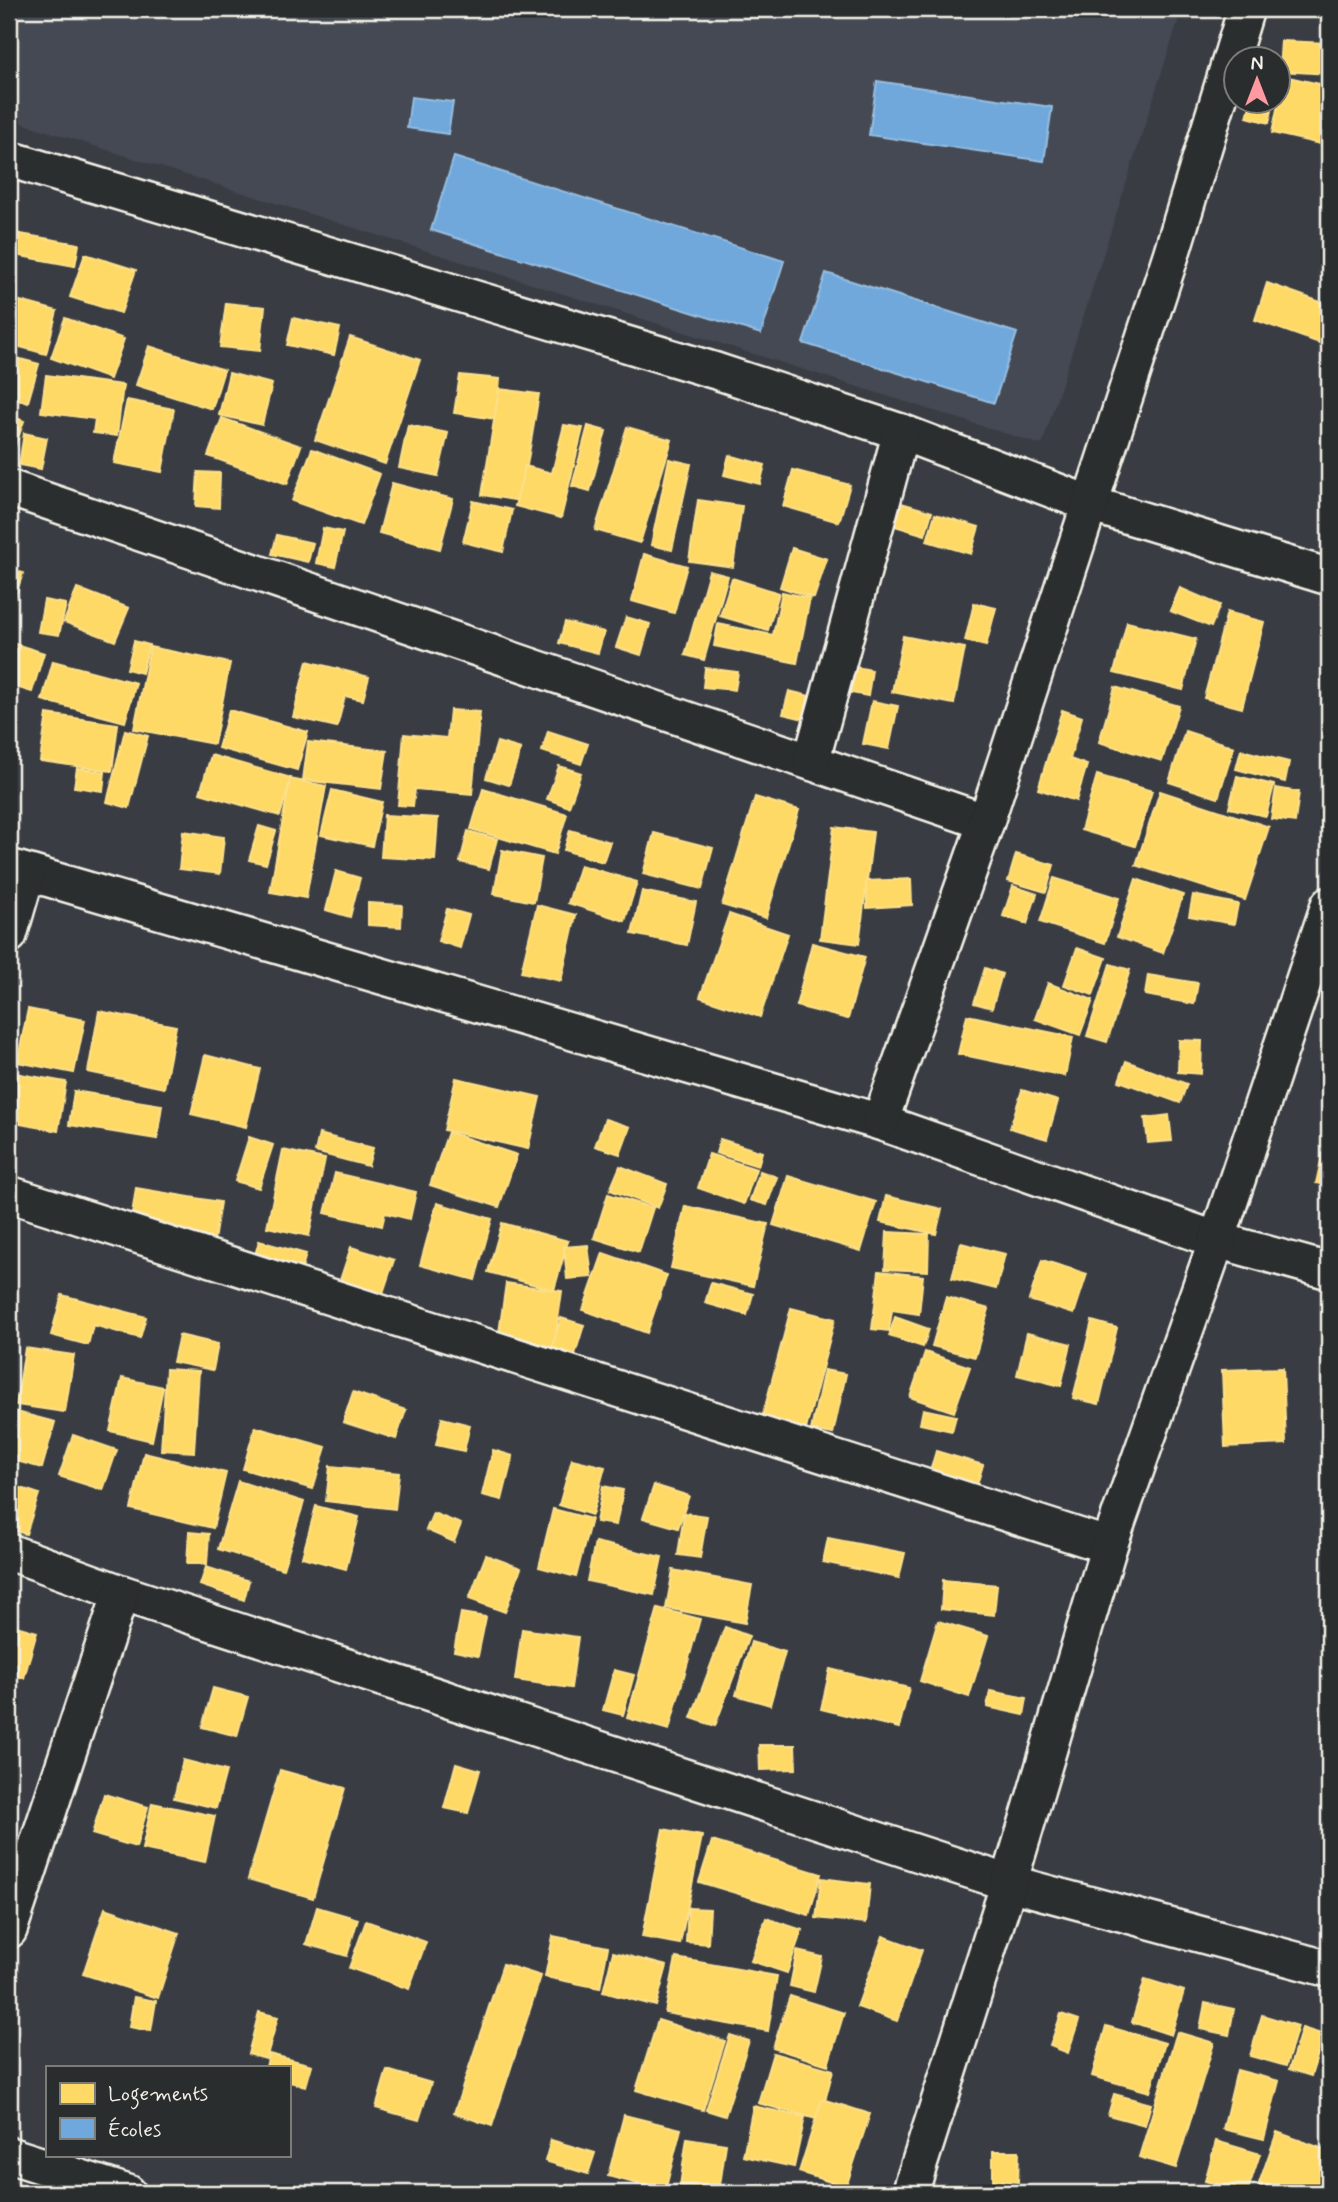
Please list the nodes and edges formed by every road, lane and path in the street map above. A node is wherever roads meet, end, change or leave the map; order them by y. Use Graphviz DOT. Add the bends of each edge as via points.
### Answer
graph roads {
  1 [pos="1246,9"];
  2 [pos="9,159"];
  3 [pos="901,432"];
  4 [pos="9,488"];
  5 [pos="1090,504"];
  6 [pos="1329,577"];
  7 [pos="811,762"];
  8 [pos="986,822"];
  9 [pos="18,870"];
  10 [pos="1329,905"];
  11 [pos="9,935"];
  12 [pos="880,1122"];
  13 [pos="9,1194"];
  14 [pos="1217,1240"];
  15 [pos="1329,1271"];
  16 [pos="1109,1546"];
  17 [pos="9,1552"];
  18 [pos="121,1593"];
  19 [pos="1009,1883"];
  20 [pos="9,1930"];
  21 [pos="1329,1969"];
  22 [pos="9,2155"];
  23 [pos="128,2193"];
  24 [pos="910,2193"];
  1 -- 5 [label="street"];
  2 -- 3 [label="street" via="716,371"];
  3 -- 5 [label="street"];
  3 -- 7 [label="street"];
  4 -- 7 [label="street"];
  5 -- 6 [label="street"];
  5 -- 8 [label="street"];
  7 -- 8 [label="street"];
  8 -- 12 [label="street"];
  9 -- 11 [label="street"];
  9 -- 12 [label="street"];
  10 -- 14 [label="street"];
  12 -- 14 [label="street"];
  13 -- 16 [label="street"];
  14 -- 15 [label="street"];
  14 -- 16 [label="street"];
  16 -- 19 [label="street"];
  17 -- 18 [label="street"];
  18 -- 19 [label="street"];
  18 -- 20 [label="street"];
  19 -- 21 [label="street"];
  19 -- 24 [label="street"];
  22 -- 23 [label="street"];
}
